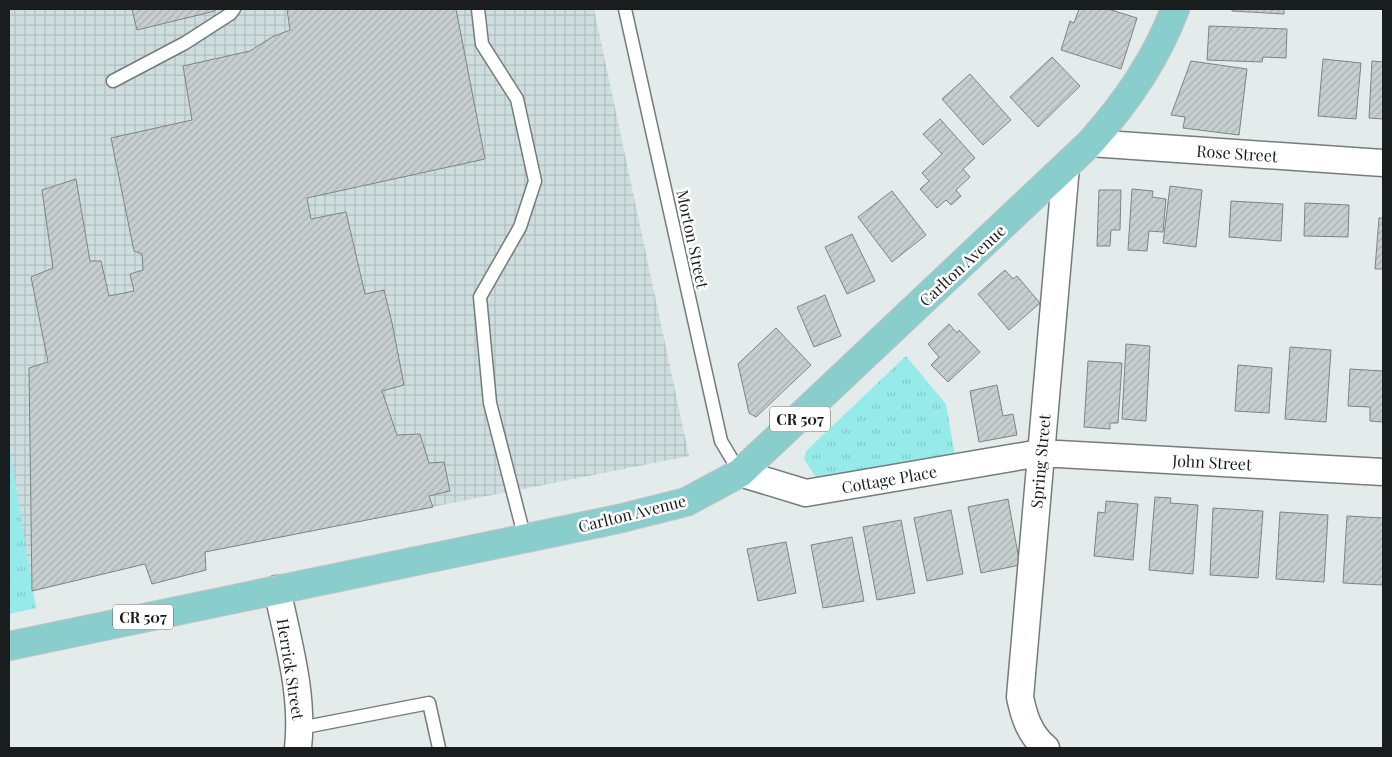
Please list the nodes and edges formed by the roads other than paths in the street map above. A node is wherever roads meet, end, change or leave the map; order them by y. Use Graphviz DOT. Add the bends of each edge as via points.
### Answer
graph roads {
  1 [pos="234,9"];
  2 [pos="478,9"];
  3 [pos="625,9"];
  4 [pos="1174,9"];
  5 [pos="113,82"];
  6 [pos="1090,143"];
  7 [pos="1383,163"];
  8 [pos="1066,166"];
  9 [pos="1040,453"];
  10 [pos="1383,472"];
  11 [pos="740,473"];
  12 [pos="525,539"];
  13 [pos="277,590"];
  14 [pos="9,646"];
  15 [pos="299,738"];
  16 [pos="439,748"];
  17 [pos="1046,748"];
  1 -- 5 [label="lane" via="185,43"];
  2 -- 12 [label="lane" via="482,44 517,99 535,181 520,226 480,298 490,403"];
  3 -- 11 [label="lane, Morton Street" via="721,440"];
  4 -- 6 [label="main road, Carlton Avenue / CR 507" via="1152,61 1122,108"];
  6 -- 7 [label="street, Rose Street"];
  6 -- 8 [label="main road, Carlton Avenue / CR 507"];
  8 -- 9 [label="street, Spring Street"];
  8 -- 11 [label="main road, Carlton Avenue / CR 507"];
  9 -- 10 [label="street, John Street"];
  9 -- 11 [label="street, Cottage Place" via="806,493"];
  9 -- 17 [label="street, Spring Street" via="1020,697 1025,720 1038,742"];
  11 -- 12 [label="main road, Carlton Avenue / CR 507" via="686,502"];
  12 -- 13 [label="main road, Carlton Avenue / CR 507"];
  13 -- 14 [label="main road, Carlton Avenue / CR 507"];
  13 -- 15 [label="street, Herrick Street" via="298,695"];
  15 -- 16 [label="lane" via="429,703"];
}
